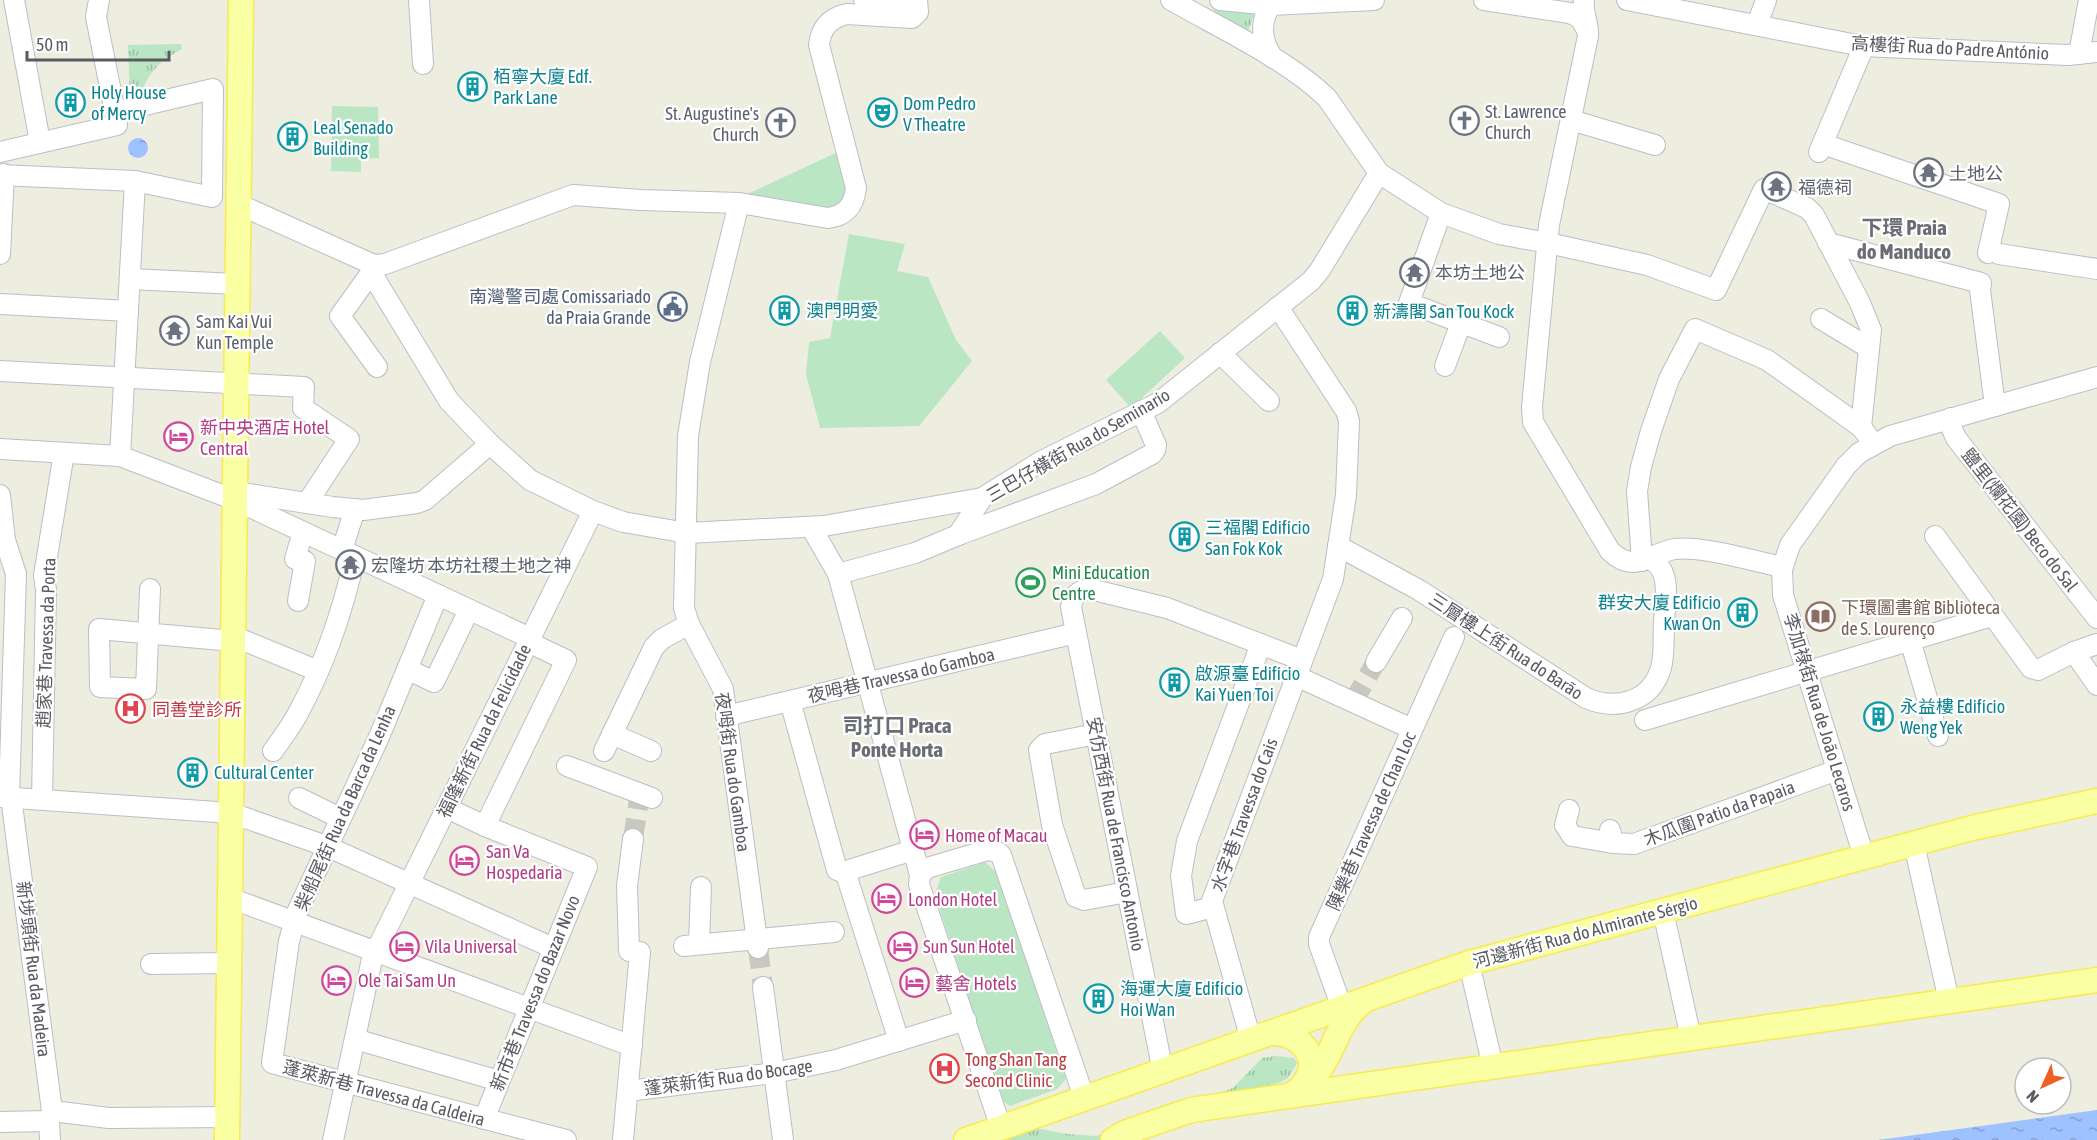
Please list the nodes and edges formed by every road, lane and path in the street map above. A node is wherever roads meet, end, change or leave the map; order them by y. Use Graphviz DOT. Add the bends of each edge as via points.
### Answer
graph roads {
  1 [pos="14,0"];
  2 [pos="99,0"];
  3 [pos="241,0"];
  4 [pos="419,0"];
  5 [pos="864,0"];
  6 [pos="917,0"];
  7 [pos="1171,0"];
  8 [pos="1220,0"];
  9 [pos="1374,0"];
  10 [pos="1484,0"];
  11 [pos="1584,0"];
  12 [pos="1627,0"];
  13 [pos="1766,0"];
  14 [pos="2089,0"];
  15 [pos="1271,3"];
  16 [pos="1757,25"];
  17 [pos="1587,39"];
  18 [pos="1864,46"];
  19 [pos="2088,53"];
  20 [pos="1273,58"];
  21 [pos="423,64"];
  22 [pos="115,112"];
  23 [pos="1571,120"];
  24 [pos="40,142"];
  25 [pos="1655,145"];
  26 [pos="0,152"];
  27 [pos="213,152"];
  28 [pos="239,153"];
  29 [pos="1379,173"];
  30 [pos="2,174"];
  31 [pos="135,181"];
  32 [pos="739,203"];
  33 [pos="238,204"];
  34 [pos="1441,213"];
  35 [pos="1548,243"];
  36 [pos="1828,243"];
  37 [pos="0,254"];
  38 [pos="374,268"];
  39 [pos="2097,269"];
  40 [pos="130,279"];
  41 [pos="237,284"];
  42 [pos="0,304"];
  43 [pos="1278,307"];
  44 [pos="128,311"];
  45 [pos="1821,319"];
  46 [pos="1461,323"];
  47 [pos="1499,337"];
  48 [pos="1869,348"];
  49 [pos="1220,353"];
  50 [pos="1444,366"];
  51 [pos="377,367"];
  52 [pos="0,371"];
  53 [pos="124,377"];
  54 [pos="2097,377"];
  55 [pos="236,383"];
  56 [pos="1269,401"];
  57 [pos="1995,406"];
  58 [pos="1141,411"];
  59 [pos="1952,418"];
  60 [pos="1861,427"];
  61 [pos="1873,443"];
  62 [pos="490,444"];
  63 [pos="0,449"];
  64 [pos="64,453"];
  65 [pos="120,456"];
  66 [pos="0,495"];
  67 [pos="235,496"];
  68 [pos="982,498"];
  69 [pos="307,503"];
  70 [pos="355,509"];
  71 [pos="593,511"];
  72 [pos="811,527"];
  73 [pos="303,532"];
  74 [pos="687,533"];
  75 [pos="958,536"];
  76 [pos="1935,536"];
  77 [pos="1338,546"];
  78 [pos="349,553"];
  79 [pos="1646,560"];
  80 [pos="1782,567"];
  81 [pos="838,574"];
  82 [pos="150,588"];
  83 [pos="438,595"];
  84 [pos="298,601"];
  85 [pos="469,610"];
  86 [pos="1992,616"];
  87 [pos="1402,618"];
  88 [pos="2097,618"];
  89 [pos="689,624"];
  90 [pos="148,633"];
  91 [pos="1076,633"];
  92 [pos="1455,637"];
  93 [pos="233,638"];
  94 [pos="529,640"];
  95 [pos="1910,640"];
  96 [pos="1261,644"];
  97 [pos="2097,644"];
  98 [pos="2074,652"];
  99 [pos="1376,662"];
  100 [pos="1299,668"];
  101 [pos="407,669"];
  102 [pos="318,670"];
  103 [pos="1807,671"];
  104 [pos="868,683"];
  105 [pos="2097,685"];
  106 [pos="790,701"];
  107 [pos="726,716"];
  108 [pos="1645,720"];
  109 [pos="1413,729"];
  110 [pos="1096,734"];
  111 [pos="1938,736"];
  112 [pos="273,751"];
  113 [pos="651,751"];
  114 [pos="567,766"];
  115 [pos="1837,770"];
  116 [pos="7,797"];
  117 [pos="299,798"];
  118 [pos="652,798"];
  119 [pos="42,799"];
  120 [pos="2097,801"];
  121 [pos="447,808"];
  122 [pos="1569,810"];
  123 [pos="231,813"];
  124 [pos="340,818"];
  125 [pos="485,826"];
  126 [pos="633,839"];
  127 [pos="1914,844"];
  128 [pos="326,846"];
  129 [pos="913,850"];
  130 [pos="1864,857"];
  131 [pos="845,871"];
  132 [pos="920,875"];
  133 [pos="409,884"];
  134 [pos="701,888"];
  135 [pos="1127,892"];
  136 [pos="230,898"];
  137 [pos="1213,907"];
  138 [pos="1663,911"];
  139 [pos="294,922"];
  140 [pos="834,932"];
  141 [pos="757,943"];
  142 [pos="553,948"];
  143 [pos="376,952"];
  144 [pos="229,963"];
  145 [pos="1469,963"];
  146 [pos="151,964"];
  147 [pos="2097,980"];
  148 [pos="763,987"];
  149 [pos="1949,1001"];
  150 [pos="1353,1004"];
  151 [pos="529,1008"];
  152 [pos="966,1020"];
  153 [pos="1262,1037"];
  154 [pos="1691,1038"];
  155 [pos="355,1039"];
  156 [pos="899,1041"];
  157 [pos="632,1046"];
  158 [pos="272,1063"];
  159 [pos="1492,1067"];
  160 [pos="1163,1072"];
  161 [pos="774,1073"];
  162 [pos="499,1081"];
  163 [pos="345,1082"];
  164 [pos="627,1091"];
  165 [pos="1289,1094"];
  166 [pos="1085,1100"];
  167 [pos="484,1119"];
  168 [pos="0,1122"];
  169 [pos="50,1124"];
  170 [pos="228,1129"];
  171 [pos="998,1134"];
  172 [pos="333,1140"];
  173 [pos="566,1140"];
  174 [pos="623,1140"];
  175 [pos="783,1140"];
  176 [pos="966,1140"];
  177 [pos="1113,1140"];
  1 -- 24 [label="street"];
  2 -- 22 [label="street" via="96,17"];
  3 -- 28 [label="main road"];
  4 -- 21 [label="street"];
  5 -- 6 [label="street" via="908,4"];
  6 -- 32 [label="street" via="917,14 910,18 847,14 830,20 824,27 819,45 856,188 855,198 845,213 828,218"];
  7 -- 20 [label="street"];
  8 -- 15 [label="street"];
  9 -- 15 [label="street"];
  10 -- 17 [label="street" via="1574,14 1585,24"];
  11 -- 17 [label="street"];
  12 -- 16 [label="street, 高樓街 Rua do Padre António"];
  13 -- 16 [label="street"];
  14 -- 19 [label="street"];
  15 -- 20 [label="street" via="1263,28 1265,44"];
  16 -- 18 [label="street, 高樓街 Rua do Padre António"];
  17 -- 23 [label="street"];
  18 -- 19 [label="street, 高樓街 Rua do Padre António"];
  18 -- 39 [label="street" via="1821,148 1999,204 1993,253"];
  20 -- 29 [label="street" via="1327,99"];
  22 -- 24 [label="street" via="117,124"];
  22 -- 27 [label="street" via="213,89"];
  23 -- 25 [label="street"];
  23 -- 35 [label="street"];
  24 -- 26 [label="street"];
  27 -- 28 [label="street"];
  27 -- 31 [label="street" via="212,197"];
  28 -- 33 [label="main road"];
  29 -- 34 [label="street"];
  29 -- 43 [label="street, 三巴仔橫街 Rua do Seminario" via="1320,270"];
  30 -- 31 [label="street"];
  30 -- 37 [label="street"];
  31 -- 40 [label="street"];
  32 -- 38 [label="street" via="573,195"];
  32 -- 74 [label="street, 夜呣街 Rua do Gamboa" via="700,362 688,436"];
  33 -- 38 [label="street"];
  33 -- 41 [label="main road"];
  34 -- 35 [label="street" via="1499,234"];
  34 -- 46 [label="street" via="1408,303"];
  35 -- 36 [label="street" via="1647,265 1716,290 1764,189 1807,208"];
  35 -- 79 [label="street" via="1533,422 1610,551 1626,562"];
  36 -- 48 [label="street" via="1871,330"];
  36 -- 57 [label="street" via="1981,283"];
  38 -- 51 [label="street" via="340,316"];
  38 -- 62 [label="street" via="375,279 449,401"];
  40 -- 41 [label="street"];
  40 -- 44 [label="street"];
  41 -- 55 [label="main road"];
  42 -- 44 [label="street"];
  43 -- 49 [label="street, 三巴仔橫街 Rua do Seminario"];
  43 -- 77 [label="street, 水字巷 Travessa do Cais" via="1349,421 1346,495"];
  44 -- 53 [label="street"];
  45 -- 48 [label="street"];
  46 -- 47 [label="street"];
  46 -- 50 [label="street"];
  48 -- 60 [label="street"];
  49 -- 56 [label="street"];
  49 -- 58 [label="street, 三巴仔橫街 Rua do Seminario" via="1158,403"];
  52 -- 53 [label="street"];
  53 -- 55 [label="street"];
  53 -- 65 [label="street"];
  54 -- 57 [label="street"];
  55 -- 67 [label="main road"];
  55 -- 69 [label="street" via="304,387 303,408 349,439"];
  57 -- 59 [label="street"];
  58 -- 68 [label="street, 三巴仔橫街 Rua do Seminario" via="1040,462"];
  58 -- 75 [label="street" via="1156,445 1152,454 1096,484"];
  59 -- 61 [label="street"];
  59 -- 88 [label="street, 鹽里(爛花園) Beco do Sal" via="1956,438"];
  60 -- 61 [label="street"];
  60 -- 79 [label="street" via="1767,360 1695,329 1669,379 1641,467 1637,492"];
  61 -- 80 [label="street" via="1841,473 1790,545"];
  62 -- 70 [label="street" via="425,500"];
  62 -- 71 [label="street" via="530,480"];
  63 -- 64 [label="street"];
  64 -- 65 [label="street"];
  64 -- 119 [label="street, 趙家巷 Travessa da Porta" via="44,575"];
  65 -- 67 [label="street"];
  66 -- 116 [label="street, 新埗頭街 Rua da Madeira" via="5,540 16,574"];
  67 -- 69 [label="street"];
  67 -- 73 [label="street"];
  67 -- 93 [label="main road"];
  68 -- 72 [label="street"];
  68 -- 75 [label="street, 三巴仔橫街 Rua do Seminario"];
  69 -- 70 [label="street"];
  70 -- 78 [label="street"];
  71 -- 74 [label="street" via="623,522"];
  71 -- 94 [label="street, 福隆新街 Rua da Felicidade"];
  72 -- 74 [label="street"];
  72 -- 81 [label="street"];
  73 -- 78 [label="street"];
  73 -- 84 [label="street" via="295,559 305,561"];
  74 -- 89 [label="street, 夜呣街 Rua do Gamboa" via="684,608"];
  75 -- 81 [label="street" via="915,553"];
  76 -- 86 [label="street"];
  77 -- 79 [label="street, 三層樓上街 Rua do Barão" via="1419,590 1586,698 1610,705 1627,703 1642,695 1661,668 1665,584 1661,570"];
  77 -- 100 [label="street, 水字巷 Travessa do Cais" via="1333,579"];
  78 -- 83 [label="street"];
  78 -- 102 [label="street" via="336,624"];
  79 -- 80 [label="street" via="1669,551 1689,549"];
  80 -- 103 [label="street, 李加祿街 Rua de João Lecaros" via="1783,595"];
  81 -- 104 [label="street"];
  82 -- 90 [label="street"];
  83 -- 85 [label="street"];
  83 -- 101 [label="street, 柴船尾街 Rua da Barca da Lenha"];
  85 -- 94 [label="street"];
  85 -- 101 [label="street" via="434,682"];
  86 -- 95 [label="street"];
  86 -- 98 [label="street" via="2031,669"];
  87 -- 99 [label="street"];
  89 -- 107 [label="street, 夜呣街 Rua do Gamboa" via="720,682"];
  89 -- 113 [label="street" via="654,647 608,743"];
  90 -- 90 [label="street" via="146,689 100,687 99,629"];
  90 -- 93 [label="street"];
  91 -- 96 [label="street, 安仿西街 Rua de Francisco Antonio" via="1071,607 1075,596 1090,589 1167,608"];
  91 -- 104 [label="street, 夜呣巷 Travessa do Gamboa"];
  91 -- 110 [label="street, 安仿西街 Rua de Francisco Antonio"];
  92 -- 109 [label="street, 陳樂巷 Travessa de Chan Loc"];
  93 -- 102 [label="street"];
  93 -- 123 [label="main road"];
  94 -- 121 [label="street, 福隆新街 Rua da Felicidade"];
  94 -- 125 [label="street" via="566,660"];
  95 -- 103 [label="street"];
  95 -- 111 [label="street"];
  96 -- 100 [label="street"];
  96 -- 137 [label="street" via="1187,841 1181,876 1186,914"];
  97 -- 98 [label="street"];
  98 -- 105 [label="street"];
  100 -- 109 [label="street"];
  100 -- 137 [label="street, 水字巷 Travessa do Cais"];
  101 -- 124 [label="street, 柴船尾街 Rua da Barca da Lenha"];
  102 -- 112 [label="street" via="296,718"];
  103 -- 108 [label="street"];
  103 -- 115 [label="street, 李加祿街 Rua de João Lecaros"];
  104 -- 106 [label="street, 夜呣巷 Travessa do Gamboa"];
  104 -- 129 [label="street"];
  106 -- 107 [label="street, 夜呣巷 Travessa do Gamboa"];
  106 -- 131 [label="street" via="836,868"];
  107 -- 141 [label="street, 夜呣街 Rua do Gamboa"];
  109 -- 150 [label="street, 陳樂巷 Travessa de Chan Loc" via="1319,937 1319,944"];
  110 -- 135 [label="street, 安仿西街 Rua de Francisco Antonio"];
  110 -- 135 [label="street" via="1045,744 1039,750 1052,825 1076,897 1084,900"];
  114 -- 118 [label="street"];
  115 -- 122 [label="street, 木瓜圍 Patio da Papaia" via="1634,844 1611,837 1572,836 1565,825"];
  115 -- 130 [label="street, 李加祿街 Rua de João Lecaros"];
  116 -- 119 [label="street"];
  116 -- 169 [label="street, 新埗頭街 Rua da Madeira"];
  117 -- 124 [label="street"];
  119 -- 123 [label="street"];
  120 -- 127 [label="main road, 河邊新街 Rua do Almirante Sérgio"];
  121 -- 125 [label="street"];
  121 -- 133 [label="street, 福隆新街 Rua da Felicidade"];
  123 -- 128 [label="street"];
  123 -- 136 [label="main road"];
  124 -- 128 [label="street, 柴船尾街 Rua da Barca da Lenha"];
  125 -- 142 [label="street, 新市巷 Travessa do Bazar Novo" via="587,867"];
  126 -- 157 [label="street" via="627,886 629,951 640,952"];
  127 -- 130 [label="main road, 河邊新街 Rua do Almirante Sérgio"];
  127 -- 149 [label="street"];
  128 -- 133 [label="street"];
  128 -- 139 [label="street, 柴船尾街 Rua da Barca da Lenha"];
  129 -- 131 [label="street"];
  129 -- 132 [label="street"];
  130 -- 138 [label="main road, 河邊新街 Rua do Almirante Sérgio"];
  131 -- 156 [label="street"];
  132 -- 152 [label="street" via="919,884"];
  132 -- 166 [label="street" via="927,868 988,849 1001,855"];
  133 -- 142 [label="street"];
  133 -- 143 [label="street, 福隆新街 Rua da Felicidade"];
  134 -- 141 [label="street" via="692,945"];
  135 -- 160 [label="street, 安仿西街 Rua de Francisco Antonio"];
  136 -- 139 [label="street"];
  136 -- 144 [label="main road"];
  137 -- 153 [label="street, 水字巷 Travessa do Cais"];
  138 -- 145 [label="main road, 河邊新街 Rua do Almirante Sérgio"];
  138 -- 154 [label="street"];
  139 -- 143 [label="street"];
  139 -- 158 [label="street, 柴船尾街 Rua da Barca da Lenha"];
  140 -- 141 [label="street"];
  142 -- 151 [label="street, 新市巷 Travessa do Bazar Novo"];
  143 -- 151 [label="street"];
  143 -- 155 [label="street, 福隆新街 Rua da Felicidade"];
  144 -- 146 [label="street"];
  144 -- 170 [label="main road"];
  145 -- 150 [label="main road, 河邊新街 Rua do Almirante Sérgio"];
  145 -- 159 [label="street"];
  147 -- 149 [label="main road"];
  148 -- 161 [label="street"];
  149 -- 154 [label="main road"];
  150 -- 153 [label="main road, 河邊新街 Rua do Almirante Sérgio"];
  150 -- 165 [label="main road" via="1317,1075"];
  151 -- 157 [label="street"];
  151 -- 162 [label="street, 新市巷 Travessa do Bazar Novo"];
  152 -- 156 [label="street, 蓬萊新街 Rua do Bocage"];
  152 -- 171 [label="street"];
  153 -- 160 [label="main road, 河邊新街 Rua do Almirante Sérgio"];
  153 -- 165 [label="main road" via="1282,1033 1292,1036 1307,1051 1310,1072 1305,1082"];
  154 -- 159 [label="main road"];
  155 -- 162 [label="street"];
  155 -- 163 [label="street, 福隆新街 Rua da Felicidade"];
  156 -- 161 [label="street, 蓬萊新街 Rua do Bocage"];
  157 -- 164 [label="street"];
  158 -- 163 [label="street, 蓬萊新巷 Travessa da Caldeira"];
  159 -- 165 [label="main road"];
  160 -- 166 [label="main road, 河邊新街 Rua do Almirante Sérgio"];
  161 -- 164 [label="street, 蓬萊新街 Rua do Bocage"];
  161 -- 175 [label="street"];
  162 -- 167 [label="street, 新市巷 Travessa do Bazar Novo"];
  163 -- 167 [label="street, 蓬萊新巷 Travessa da Caldeira"];
  163 -- 172 [label="street, 福隆新街 Rua da Felicidade"];
  164 -- 174 [label="street"];
  165 -- 177 [label="main road" via="1191,1110"];
  166 -- 171 [label="main road, 河邊新街 Rua do Almirante Sérgio"];
  167 -- 173 [label="street, 蓬萊新巷 Travessa da Caldeira"];
  168 -- 169 [label="street"];
  169 -- 170 [label="street" via="109,1118"];
  171 -- 176 [label="main road, 河邊新街 Rua do Almirante Sérgio"];
}
